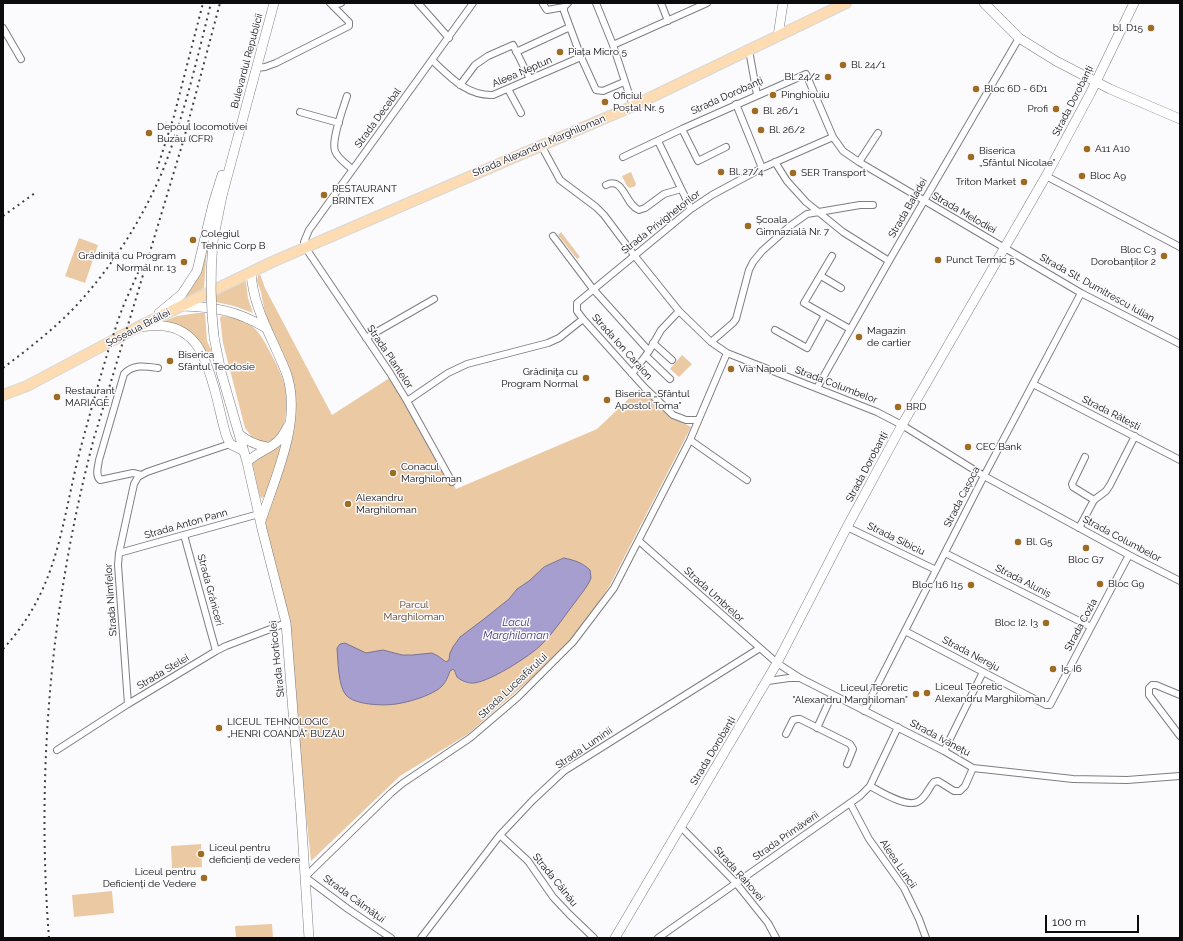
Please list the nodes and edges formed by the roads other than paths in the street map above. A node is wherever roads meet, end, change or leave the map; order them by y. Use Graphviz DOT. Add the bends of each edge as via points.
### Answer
graph roads {
  1 [pos="274,3"];
  2 [pos="341,3"];
  3 [pos="418,3"];
  4 [pos="473,3"];
  5 [pos="596,3"];
  6 [pos="661,3"];
  7 [pos="707,3"];
  8 [pos="783,3"];
  9 [pos="846,3"];
  10 [pos="984,3"];
  11 [pos="1134,3"];
  12 [pos="331,4"];
  13 [pos="543,4"];
  14 [pos="566,5"];
  15 [pos="699,5"];
  16 [pos="668,21"];
  17 [pos="570,26"];
  18 [pos="3,28"];
  19 [pos="778,36"];
  20 [pos="449,38"];
  21 [pos="1019,38"];
  22 [pos="613,45"];
  23 [pos="749,50"];
  24 [pos="516,52"];
  25 [pos="581,57"];
  26 [pos="21,59"];
  27 [pos="432,60"];
  28 [pos="257,68"];
  29 [pos="806,74"];
  30 [pos="530,80"];
  31 [pos="624,82"];
  32 [pos="1096,82"];
  33 [pos="460,85"];
  34 [pos="508,89"];
  35 [pos="757,95"];
  36 [pos="347,96"];
  37 [pos="736,104"];
  38 [pos="633,106"];
  39 [pos="300,112"];
  40 [pos="521,113"];
  41 [pos="1180,118"];
  42 [pos="339,123"];
  43 [pos="682,129"];
  44 [pos="878,133"];
  45 [pos="833,137"];
  46 [pos="658,141"];
  47 [pos="236,144"];
  48 [pos="541,145"];
  49 [pos="726,147"];
  50 [pos="623,157"];
  51 [pos="775,162"];
  52 [pos="859,162"];
  53 [pos="762,168"];
  54 [pos="352,169"];
  55 [pos="1046,176"];
  56 [pos="606,185"];
  57 [pos="680,189"];
  58 [pos="924,201"];
  59 [pos="872,205"];
  60 [pos="691,209"];
  61 [pos="819,212"];
  62 [pos="552,236"];
  63 [pos="305,247"];
  64 [pos="1180,247"];
  65 [pos="1006,248"];
  66 [pos="634,255"];
  67 [pos="832,256"];
  68 [pos="889,261"];
  69 [pos="272,262"];
  70 [pos="252,272"];
  71 [pos="821,276"];
  72 [pos="841,288"];
  73 [pos="593,289"];
  74 [pos="1081,293"];
  75 [pos="434,298"];
  76 [pos="180,306"];
  77 [pos="576,306"];
  78 [pos="679,311"];
  79 [pos="825,315"];
  80 [pos="583,319"];
  81 [pos="138,327"];
  82 [pos="266,328"];
  83 [pos="850,329"];
  84 [pos="775,330"];
  85 [pos="214,337"];
  86 [pos="366,338"];
  87 [pos="711,342"];
  88 [pos="653,343"];
  89 [pos="1180,344"];
  90 [pos="727,353"];
  91 [pos="647,354"];
  92 [pos="672,360"];
  93 [pos="158,368"];
  94 [pos="632,374"];
  95 [pos="670,379"];
  96 [pos="1033,384"];
  97 [pos="817,388"];
  98 [pos="3,395"];
  99 [pos="407,401"];
  100 [pos="698,420"];
  101 [pos="290,423"];
  102 [pos="902,425"];
  103 [pos="239,434"];
  104 [pos="1135,436"];
  105 [pos="690,440"];
  106 [pos="230,444"];
  107 [pos="268,447"];
  108 [pos="244,451"];
  109 [pos="1085,457"];
  110 [pos="1180,460"];
  111 [pos="247,462"];
  112 [pos="141,475"];
  113 [pos="984,476"];
  114 [pos="747,480"];
  115 [pos="452,482"];
  116 [pos="271,491"];
  117 [pos="256,499"];
  118 [pos="1094,500"];
  119 [pos="260,518"];
  120 [pos="847,527"];
  121 [pos="1079,528"];
  122 [pos="184,535"];
  123 [pos="638,541"];
  124 [pos="119,553"];
  125 [pos="944,553"];
  126 [pos="1129,555"];
  127 [pos="936,570"];
  128 [pos="1180,581"];
  129 [pos="286,623"];
  130 [pos="1092,627"];
  131 [pos="905,631"];
  132 [pos="760,648"];
  133 [pos="216,651"];
  134 [pos="777,663"];
  135 [pos="984,672"];
  136 [pos="800,678"];
  137 [pos="768,681"];
  138 [pos="832,695"];
  139 [pos="1180,695"];
  140 [pos="128,704"];
  141 [pos="1050,705"];
  142 [pos="864,711"];
  143 [pos="898,727"];
  144 [pos="817,728"];
  145 [pos="786,734"];
  146 [pos="1180,736"];
  147 [pos="57,750"];
  148 [pos="944,751"];
  149 [pos="847,764"];
  150 [pos="973,768"];
  151 [pos="1180,776"];
  152 [pos="870,786"];
  153 [pos="850,803"];
  154 [pos="681,827"];
  155 [pos="500,835"];
  156 [pos="305,876"];
  157 [pos="736,883"];
  158 [pos="309,938"];
  159 [pos="391,938"];
  160 [pos="421,938"];
  161 [pos="594,938"];
  162 [pos="615,938"];
  163 [pos="658,938"];
  164 [pos="776,938"];
  165 [pos="926,938"];
  1 -- 28 [label="main road, Bulevardul Republicii"];
  2 -- 12 [label="street"];
  3 -- 20 [label="street"];
  4 -- 20 [label="street, Strada Decebal"];
  5 -- 22 [label="street"];
  6 -- 16 [label="street"];
  7 -- 15 [label="street"];
  8 -- 19 [label="main road"];
  9 -- 19 [label="main road, Strada Alexandru Marghiloman"];
  10 -- 21 [label="main road"];
  11 -- 32 [label="main road, Strada Dorobanți"];
  12 -- 28 [label="street" via="349,22 349,26 276,63"];
  13 -- 14 [label="street" via="547,10"];
  14 -- 17 [label="street" via="564,11"];
  15 -- 16 [label="street"];
  16 -- 22 [label="street"];
  17 -- 24 [label="street"];
  17 -- 25 [label="street"];
  18 -- 26 [label="street"];
  19 -- 23 [label="main road, Strada Alexandru Marghiloman"];
  20 -- 27 [label="street, Strada Decebal"];
  21 -- 32 [label="main road"];
  21 -- 58 [label="street, Strada Baladei"];
  22 -- 31 [label="street"];
  23 -- 35 [label="street"];
  23 -- 38 [label="main road, Strada Alexandru Marghiloman"];
  24 -- 30 [label="street"];
  24 -- 33 [label="street" via="512,45 488,56 475,65"];
  25 -- 30 [label="street, Aleea Neptun"];
  25 -- 31 [label="street" via="596,90 603,92"];
  27 -- 33 [label="street, Aleea Neptun"];
  27 -- 54 [label="street, Strada Decebal"];
  28 -- 47 [label="main road, Bulevardul Republicii"];
  29 -- 35 [label="street, Strada Dorobanți"];
  29 -- 45 [label="street, Strada Melodiei"];
  30 -- 34 [label="street, Aleea Neptun"];
  31 -- 38 [label="street"];
  32 -- 41 [label="main road"];
  32 -- 55 [label="main road, Strada Dorobanți"];
  33 -- 34 [label="street, Aleea Neptun" via="485,95 493,95"];
  34 -- 40 [label="street"];
  35 -- 37 [label="street, Strada Dorobanți"];
  36 -- 42 [label="street"];
  37 -- 43 [label="street, Strada Dorobanți"];
  37 -- 53 [label="street"];
  38 -- 48 [label="main road, Strada Alexandru Marghiloman"];
  39 -- 42 [label="street"];
  42 -- 54 [label="street" via="335,150"];
  43 -- 46 [label="street, Strada Dorobanți"];
  43 -- 49 [label="street" via="698,161"];
  44 -- 52 [label="street"];
  45 -- 51 [label="street, Strada Privighetorilor"];
  45 -- 52 [label="street, Strada Melodiei" via="843,151"];
  46 -- 50 [label="street, Strada Dorobanți"];
  46 -- 57 [label="street"];
  47 -- 81 [label="main road" via="218,186 195,277 175,301"];
  47 -- 85 [label="main road, Bulevardul Republicii, bridge" via="213,241 210,297"];
  48 -- 63 [label="main road, Strada Alexandru Marghiloman"];
  48 -- 66 [label="street, Strada Columbelor" via="560,180 604,215"];
  51 -- 53 [label="street, Strada Privighetorilor"];
  51 -- 61 [label="street" via="797,194"];
  52 -- 58 [label="street, Strada Melodiei"];
  53 -- 60 [label="street, Strada Privighetorilor"];
  54 -- 63 [label="street, Strada Decebal" via="309,230 304,242"];
  55 -- 64 [label="street"];
  55 -- 65 [label="main road, Strada Dorobanți"];
  56 -- 57 [label="street" via="613,182 618,184 633,206 639,210 664,194"];
  57 -- 60 [label="street"];
  58 -- 65 [label="street, Strada Melodiei"];
  58 -- 68 [label="street, Strada Baladei"];
  59 -- 61 [label="street"];
  60 -- 66 [label="street, Strada Privighetorilor"];
  61 -- 68 [label="street" via="843,232"];
  61 -- 87 [label="street" via="800,218 758,255 749,270 736,319"];
  62 -- 73 [label="street"];
  63 -- 69 [label="main road, Strada Alexandru Marghiloman"];
  63 -- 86 [label="street, Strada Plantelor"];
  65 -- 74 [label="street, Strada Slt. Dumitrescu Iulian"];
  65 -- 102 [label="main road, Strada Dorobanți"];
  66 -- 73 [label="street, Strada Privighetorilor"];
  66 -- 78 [label="street, Strada Columbelor"];
  67 -- 71 [label="street"];
  68 -- 83 [label="street, Strada Baladei"];
  69 -- 70 [label="main road, Șoseaua Brăilei"];
  70 -- 76 [label="main road, Șoseaua Brăilei"];
  70 -- 82 [label="main road" via="255,298"];
  71 -- 72 [label="street"];
  71 -- 79 [label="street" via="804,304"];
  73 -- 77 [label="street, Strada Privighetorilor" via="578,301"];
  73 -- 91 [label="street"];
  74 -- 89 [label="street, Strada Slt. Dumitrescu Iulian"];
  74 -- 96 [label="street, Strada Cașoca"];
  75 -- 86 [label="street"];
  76 -- 81 [label="main road, Șoseaua Brăilei"];
  76 -- 82 [label="main road" via="218,308"];
  77 -- 80 [label="street, Strada Ion Caraion"];
  78 -- 87 [label="street, Strada Columbelor"];
  78 -- 88 [label="street"];
  79 -- 83 [label="street"];
  79 -- 84 [label="street" via="807,348"];
  80 -- 94 [label="street, Strada Ion Caraion"];
  80 -- 99 [label="street" via="559,338 548,343 467,364 448,373"];
  81 -- 98 [label="main road, Șoseaua Brăilei" via="27,386"];
  81 -- 106 [label="main road" via="172,328 187,336 200,349 207,363"];
  82 -- 101 [label="main road" via="290,390"];
  83 -- 97 [label="street, Strada Baladei"];
  85 -- 103 [label="main road, Strada Horticolei"];
  86 -- 99 [label="street, Strada Plantelor"];
  87 -- 90 [label="street, Strada Columbelor"];
  88 -- 91 [label="street"];
  88 -- 92 [label="street"];
  90 -- 97 [label="street, Strada Columbelor"];
  90 -- 100 [label="street, Strada Luceafărului"];
  91 -- 94 [label="street"];
  91 -- 95 [label="street"];
  93 -- 112 [label="street" via="138,366 124,374 99,460 97,478 100,480 133,473"];
  94 -- 100 [label="street, Strada Ion Caraion" via="673,415 686,420"];
  96 -- 104 [label="street, Strada Rătești"];
  96 -- 113 [label="street, Strada Cașoca"];
  97 -- 102 [label="street, Strada Columbelor"];
  99 -- 115 [label="street, Strada Plantelor"];
  100 -- 105 [label="street, Strada Luceafărului"];
  101 -- 107 [label="main road" via="282,436"];
  101 -- 116 [label="main road"];
  102 -- 113 [label="street, Strada Columbelor"];
  102 -- 120 [label="main road, Strada Dorobanți"];
  103 -- 107 [label="main road" via="249,442"];
  103 -- 108 [label="main road, Strada Horticolei"];
  104 -- 110 [label="street, Strada Rătești"];
  104 -- 118 [label="street" via="1106,491"];
  105 -- 114 [label="street"];
  105 -- 123 [label="street, Strada Luceafărului"];
  106 -- 108 [label="main road"];
  106 -- 112 [label="street"];
  107 -- 111 [label="main road"];
  108 -- 111 [label="main road, Strada Horticolei"];
  109 -- 118 [label="street" via="1072,484"];
  111 -- 117 [label="main road, Strada Horticolei"];
  112 -- 124 [label="street, Strada Nimfelor" via="134,484"];
  113 -- 121 [label="street, Strada Columbelor"];
  113 -- 125 [label="street, Strada Cașoca"];
  116 -- 117 [label="main road" via="264,502"];
  116 -- 119 [label="main road"];
  117 -- 119 [label="main road, Strada Horticolei"];
  118 -- 121 [label="street"];
  119 -- 122 [label="street, Strada Anton Pann"];
  119 -- 129 [label="main road, Strada Horticolei"];
  120 -- 127 [label="street, Strada Sibiciu"];
  120 -- 134 [label="main road, Strada Dorobanți"];
  121 -- 126 [label="street, Strada Columbelor"];
  122 -- 124 [label="street, Strada Anton Pann"];
  122 -- 133 [label="street, Strada Grăniceri"];
  123 -- 132 [label="street, Strada Umbrelor"];
  123 -- 156 [label="street, Strada Luceafărului" via="614,588 573,642 518,697 470,738 397,788"];
  124 -- 140 [label="street, Strada Nimfelor"];
  125 -- 127 [label="street, Strada Cașoca"];
  125 -- 130 [label="street, Strada Aluniș"];
  126 -- 128 [label="street, Strada Columbelor"];
  126 -- 130 [label="street, Strada Cozia"];
  127 -- 131 [label="street, Strada Cașoca"];
  129 -- 133 [label="street, Strada Stelei"];
  129 -- 156 [label="main road, Strada Horticolei"];
  130 -- 141 [label="street, Strada Cozia"];
  131 -- 135 [label="street, Strada Nereju"];
  131 -- 142 [label="street, Strada Cașoca"];
  132 -- 134 [label="street, Strada Umbrelor"];
  132 -- 155 [label="street, Strada Luminii" via="567,768"];
  133 -- 140 [label="street, Strada Stelei"];
  134 -- 136 [label="street, Strada Ivănețu"];
  134 -- 137 [label="main road, Strada Dorobanți"];
  135 -- 141 [label="street, Strada Nereju"];
  135 -- 148 [label="street"];
  136 -- 137 [label="street"];
  136 -- 138 [label="street, Strada Ivănețu"];
  137 -- 154 [label="main road, Strada Dorobanți"];
  138 -- 142 [label="street, Strada Ivănețu"];
  138 -- 144 [label="street"];
  139 -- 146 [label="street" via="1156,685 1149,688 1149,695"];
  140 -- 147 [label="street, Strada Stelei"];
  142 -- 143 [label="street, Strada Ivănețu"];
  143 -- 148 [label="street, Strada Ivănețu"];
  143 -- 152 [label="street, Strada Primăverii"];
  144 -- 145 [label="street" via="795,719"];
  144 -- 149 [label="street" via="852,746"];
  148 -- 150 [label="street, Strada Ivănețu"];
  150 -- 151 [label="street, Strada Ivănețu" via="1081,779 1126,780"];
  150 -- 152 [label="street" via="960,791 954,791 941,782 934,782 921,801 916,803 906,803"];
  152 -- 153 [label="street, Strada Primăverii"];
  153 -- 157 [label="street, Strada Primăverii"];
  153 -- 165 [label="street, Aleea Luncii" via="869,839 904,888"];
  154 -- 157 [label="street, Strada Rahovei"];
  154 -- 162 [label="main road, Strada Dorobanți"];
  155 -- 160 [label="street, Strada Luminii"];
  155 -- 161 [label="street, Strada Câlnău" via="528,861 553,897"];
  156 -- 158 [label="main road, Strada Horticolei"];
  156 -- 159 [label="street, Strada Călmățui"];
  157 -- 163 [label="street, Strada Primăverii"];
  157 -- 164 [label="street, Strada Rahovei" via="768,923"];
}
